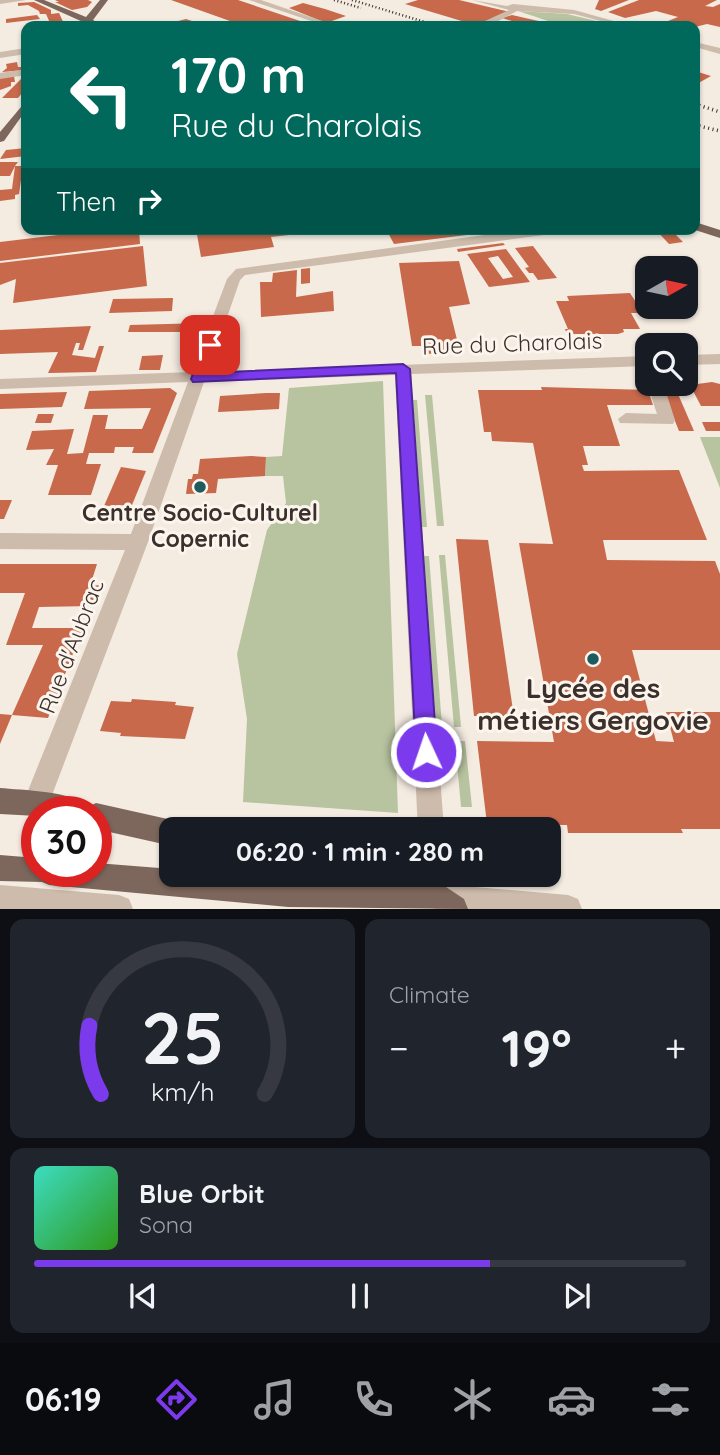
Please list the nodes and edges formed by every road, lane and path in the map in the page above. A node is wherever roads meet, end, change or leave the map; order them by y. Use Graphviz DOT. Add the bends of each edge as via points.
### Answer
graph roads {
  1 [pos="22,0"];
  2 [pos="38,0"];
  3 [pos="104,0"];
  4 [pos="253,0"];
  5 [pos="476,0"];
  6 [pos="489,0"];
  7 [pos="526,0"];
  8 [pos="545,0"];
  9 [pos="0,2"];
  10 [pos="512,9"];
  11 [pos="80,21"];
  12 [pos="88,21"];
  13 [pos="318,21"];
  14 [pos="492,21"];
  15 [pos="610,21"];
  16 [pos="614,21"];
  17 [pos="700,43"];
  18 [pos="720,48"];
  19 [pos="21,52"];
  20 [pos="0,55"];
  21 [pos="21,73"];
  22 [pos="0,76"];
  23 [pos="21,113"];
  24 [pos="0,139"];
  25 [pos="700,228"];
  26 [pos="720,234"];
  27 [pos="515,235"];
  28 [pos="720,359"];
  29 [pos="698,360"];
  30 [pos="635,362"];
  31 [pos="403,369"];
  32 [pos="198,379"];
  33 [pos="0,384"];
  34 [pos="659,396"];
  35 [pos="626,419"];
  36 [pos="0,541"];
  37 [pos="138,541"];
  38 [pos="39,796"];
  39 [pos="0,802"];
  40 [pos="21,803"];
  41 [pos="430,817"];
  42 [pos="112,820"];
  43 [pos="159,830"];
  44 [pos="0,868"];
  45 [pos="21,870"];
  46 [pos="112,878"];
  47 [pos="315,887"];
  48 [pos="321,892"];
  49 [pos="0,899"];
  50 [pos="438,901"];
  51 [pos="383,902"];
  52 [pos="119,909"];
  53 [pos="568,909"];
  1 -- 9 [label="street"];
  2 -- 11 [label="main road"];
  3 -- 12 [label="main road"];
  4 -- 13 [label="street"];
  5 -- 10 [label="street"];
  6 -- 10 [label="street"];
  7 -- 10 [label="street"];
  8 -- 16 [label="street" via="592,9"];
  10 -- 14 [label="street"];
  10 -- 15 [label="street" via="568,11"];
  17 -- 18 [label="street"];
  19 -- 20 [label="street"];
  21 -- 22 [label="street"];
  23 -- 24 [label="main road"];
  25 -- 26 [label="main road"];
  27 -- 32 [label="street, Rue d'Aubrac" via="242,272 234,279"];
  28 -- 29 [label="street"];
  30 -- 31 [label="street, Rue du Charolais"];
  31 -- 32 [label="street, Rue du Charolais"];
  31 -- 41 [label="street"];
  32 -- 33 [label="street, Rue du Charolais"];
  32 -- 37 [label="street, Rue d'Aubrac"];
  34 -- 35 [label="street" via="667,420"];
  36 -- 37 [label="street"];
  37 -- 38 [label="street, Rue d'Aubrac"];
  39 -- 40 [label="main road"];
  42 -- 43 [label="main road"];
  44 -- 45 [label="main road"];
  46 -- 48 [label="main road"];
  47 -- 48 [label="main road"];
  48 -- 51 [label="main road"];
  49 -- 52 [label="street"];
  50 -- 51 [label="main road"];
  50 -- 53 [label="street"];
}
